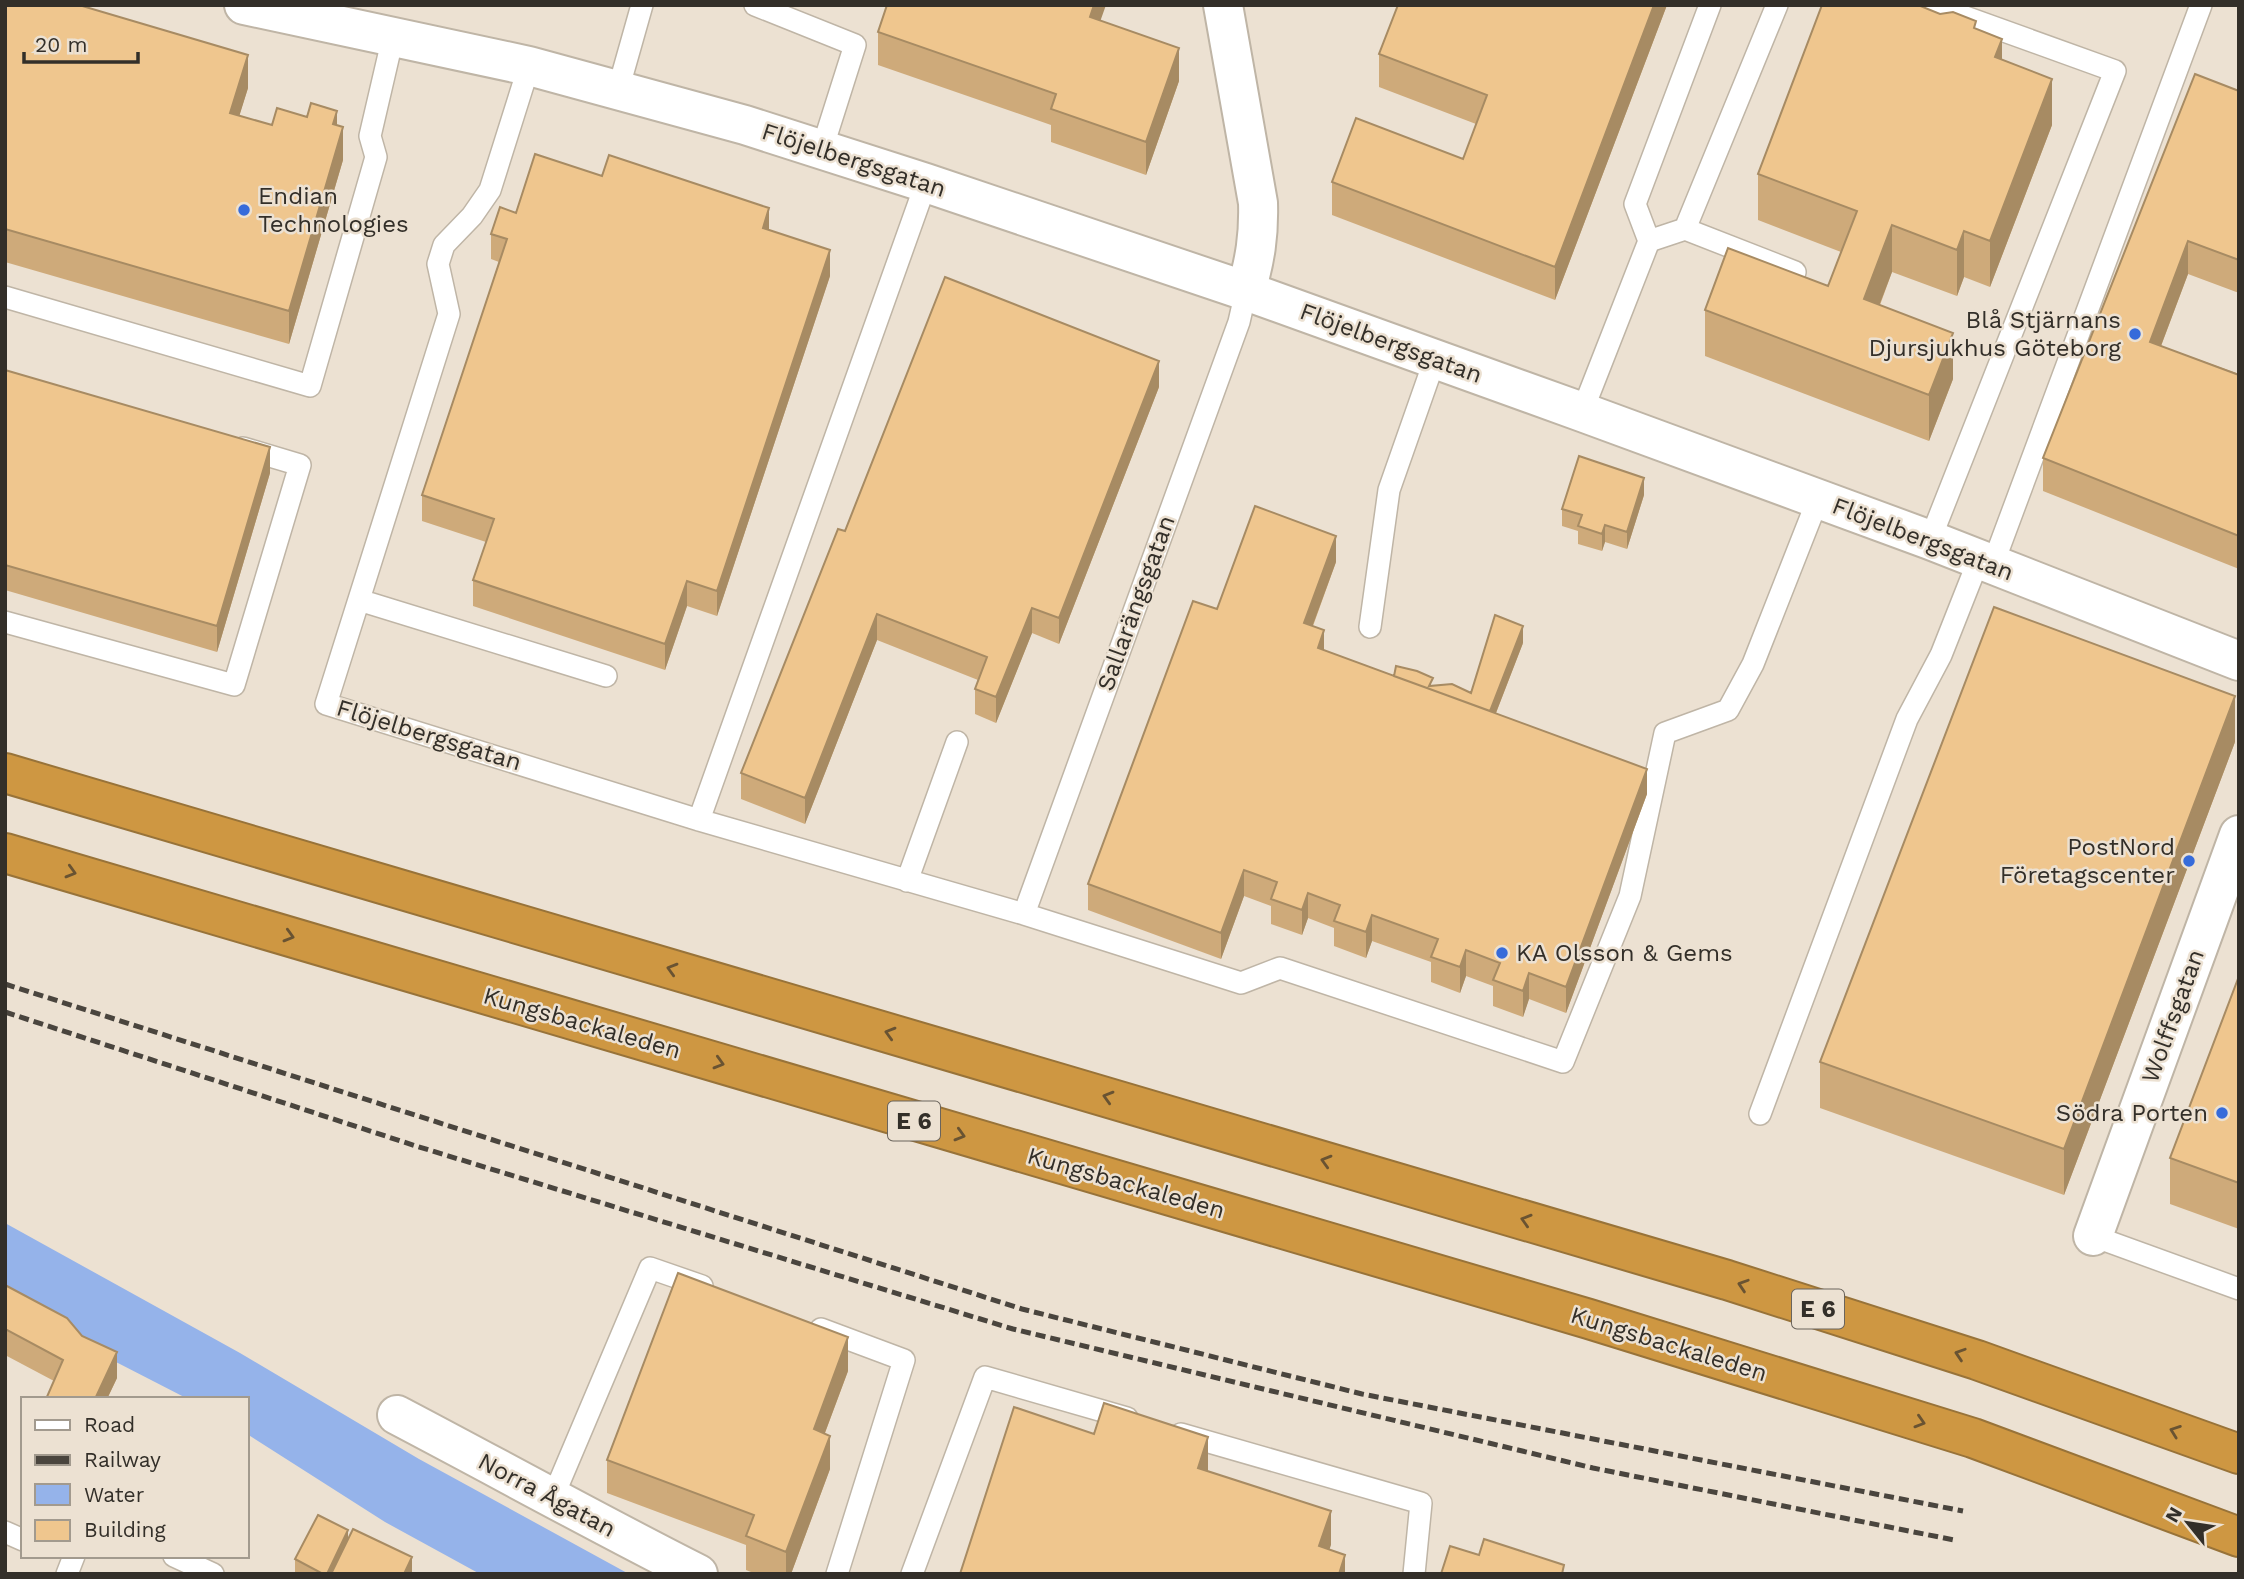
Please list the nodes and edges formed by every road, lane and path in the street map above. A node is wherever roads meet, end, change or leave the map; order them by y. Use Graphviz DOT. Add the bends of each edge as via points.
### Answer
graph roads {
  1 [pos="244,5"];
  2 [pos="642,5"];
  3 [pos="755,5"];
  4 [pos="1223,5"];
  5 [pos="1710,5"];
  6 [pos="1777,5"];
  7 [pos="1932,5"];
  8 [pos="2201,5"];
  9 [pos="393,37"];
  10 [pos="529,66"];
  11 [pos="618,90"];
  12 [pos="822,149"];
  13 [pos="926,183"];
  14 [pos="1685,229"];
  15 [pos="1649,241"];
  16 [pos="1795,272"];
  17 [pos="1246,292"];
  18 [pos="5,297"];
  19 [pos="1435,359"];
  20 [pos="1582,412"];
  21 [pos="220,441"];
  22 [pos="1818,499"];
  23 [pos="1930,540"];
  24 [pos="1986,562"];
  25 [pos="359,600"];
  26 [pos="5,622"];
  27 [pos="1370,627"];
  28 [pos="2239,661"];
  29 [pos="606,676"];
  30 [pos="957,742"];
  31 [pos="5,774"];
  32 [pos="699,820"];
  33 [pos="2239,835"];
  34 [pos="5,853"];
  35 [pos="907,881"];
  36 [pos="1024,914"];
  37 [pos="1760,1114"];
  38 [pos="2093,1236"];
  39 [pos="2239,1289"];
  40 [pos="727,1295"];
  41 [pos="803,1323"];
  42 [pos="397,1415"];
  43 [pos="2239,1454"];
  44 [pos="553,1497"];
  45 [pos="5,1532"];
  46 [pos="2239,1537"];
  47 [pos="21,1539"];
  48 [pos="178,1558"];
  49 [pos="213,1574"];
  50 [pos="698,1574"];
  51 [pos="837,1574"];
  52 [pos="912,1574"];
  53 [pos="1414,1574"];
  1 -- 9 [label="street, Flöjelbergsgatan"];
  2 -- 11 [label="lane"];
  3 -- 12 [label="lane" via="855,45"];
  4 -- 17 [label="street" via="1258,203 1258,246"];
  5 -- 15 [label="lane" via="1636,204"];
  6 -- 14 [label="lane"];
  7 -- 23 [label="lane" via="2115,71"];
  8 -- 24 [label="lane"];
  9 -- 10 [label="street, Flöjelbergsgatan"];
  9 -- 18 [label="lane" via="370,136 376,157 310,386"];
  10 -- 11 [label="street, Flöjelbergsgatan"];
  10 -- 25 [label="lane, Flöjelbergsgatan" via="490,190 444,245 438,264 449,314"];
  11 -- 12 [label="street, Flöjelbergsgatan"];
  12 -- 13 [label="street, Flöjelbergsgatan"];
  13 -- 17 [label="street, Flöjelbergsgatan"];
  13 -- 32 [label="lane"];
  14 -- 15 [label="lane"];
  14 -- 16 [label="lane"];
  15 -- 20 [label="lane"];
  17 -- 19 [label="street, Flöjelbergsgatan"];
  17 -- 36 [label="lane, Sallarängsgatan"];
  19 -- 20 [label="street, Flöjelbergsgatan"];
  19 -- 27 [label="lane" via="1389,490"];
  20 -- 22 [label="street, Flöjelbergsgatan"];
  21 -- 26 [label="lane" via="300,464 234,685"];
  22 -- 23 [label="street, Flöjelbergsgatan"];
  22 -- 36 [label="lane, Flöjelbergsgatan" via="1753,664 1728,710 1665,733 1630,896 1563,1062 1280,968 1241,984"];
  23 -- 24 [label="street, Flöjelbergsgatan"];
  24 -- 28 [label="street, Flöjelbergsgatan"];
  24 -- 37 [label="lane" via="1907,719"];
  25 -- 29 [label="lane"];
  25 -- 32 [label="lane, Flöjelbergsgatan" via="326,704"];
  30 -- 35 [label="lane"];
  43 -- 31 [label="highway, E 6, one-way" via="1977,1360 1727,1280"];
  32 -- 35 [label="lane, Flöjelbergsgatan"];
  33 -- 38 [label="street, Wolffsgatan"];
  34 -- 46 [label="highway, Kungsbackaleden / E 6, one-way" via="1589,1319 1973,1438"];
  35 -- 36 [label="lane, Flöjelbergsgatan"];
  38 -- 39 [label="lane"];
  40 -- 44 [label="lane" via="650,1268"];
  41 -- 51 [label="lane" via="904,1360"];
  42 -- 44 [label="street, Norra Ågatan"];
  44 -- 50 [label="street, Norra Ågatan"];
  45 -- 47 [label="lane"];
  48 -- 49 [label="lane"];
  52 -- 53 [label="lane" via="985,1377 1421,1503"];
}
